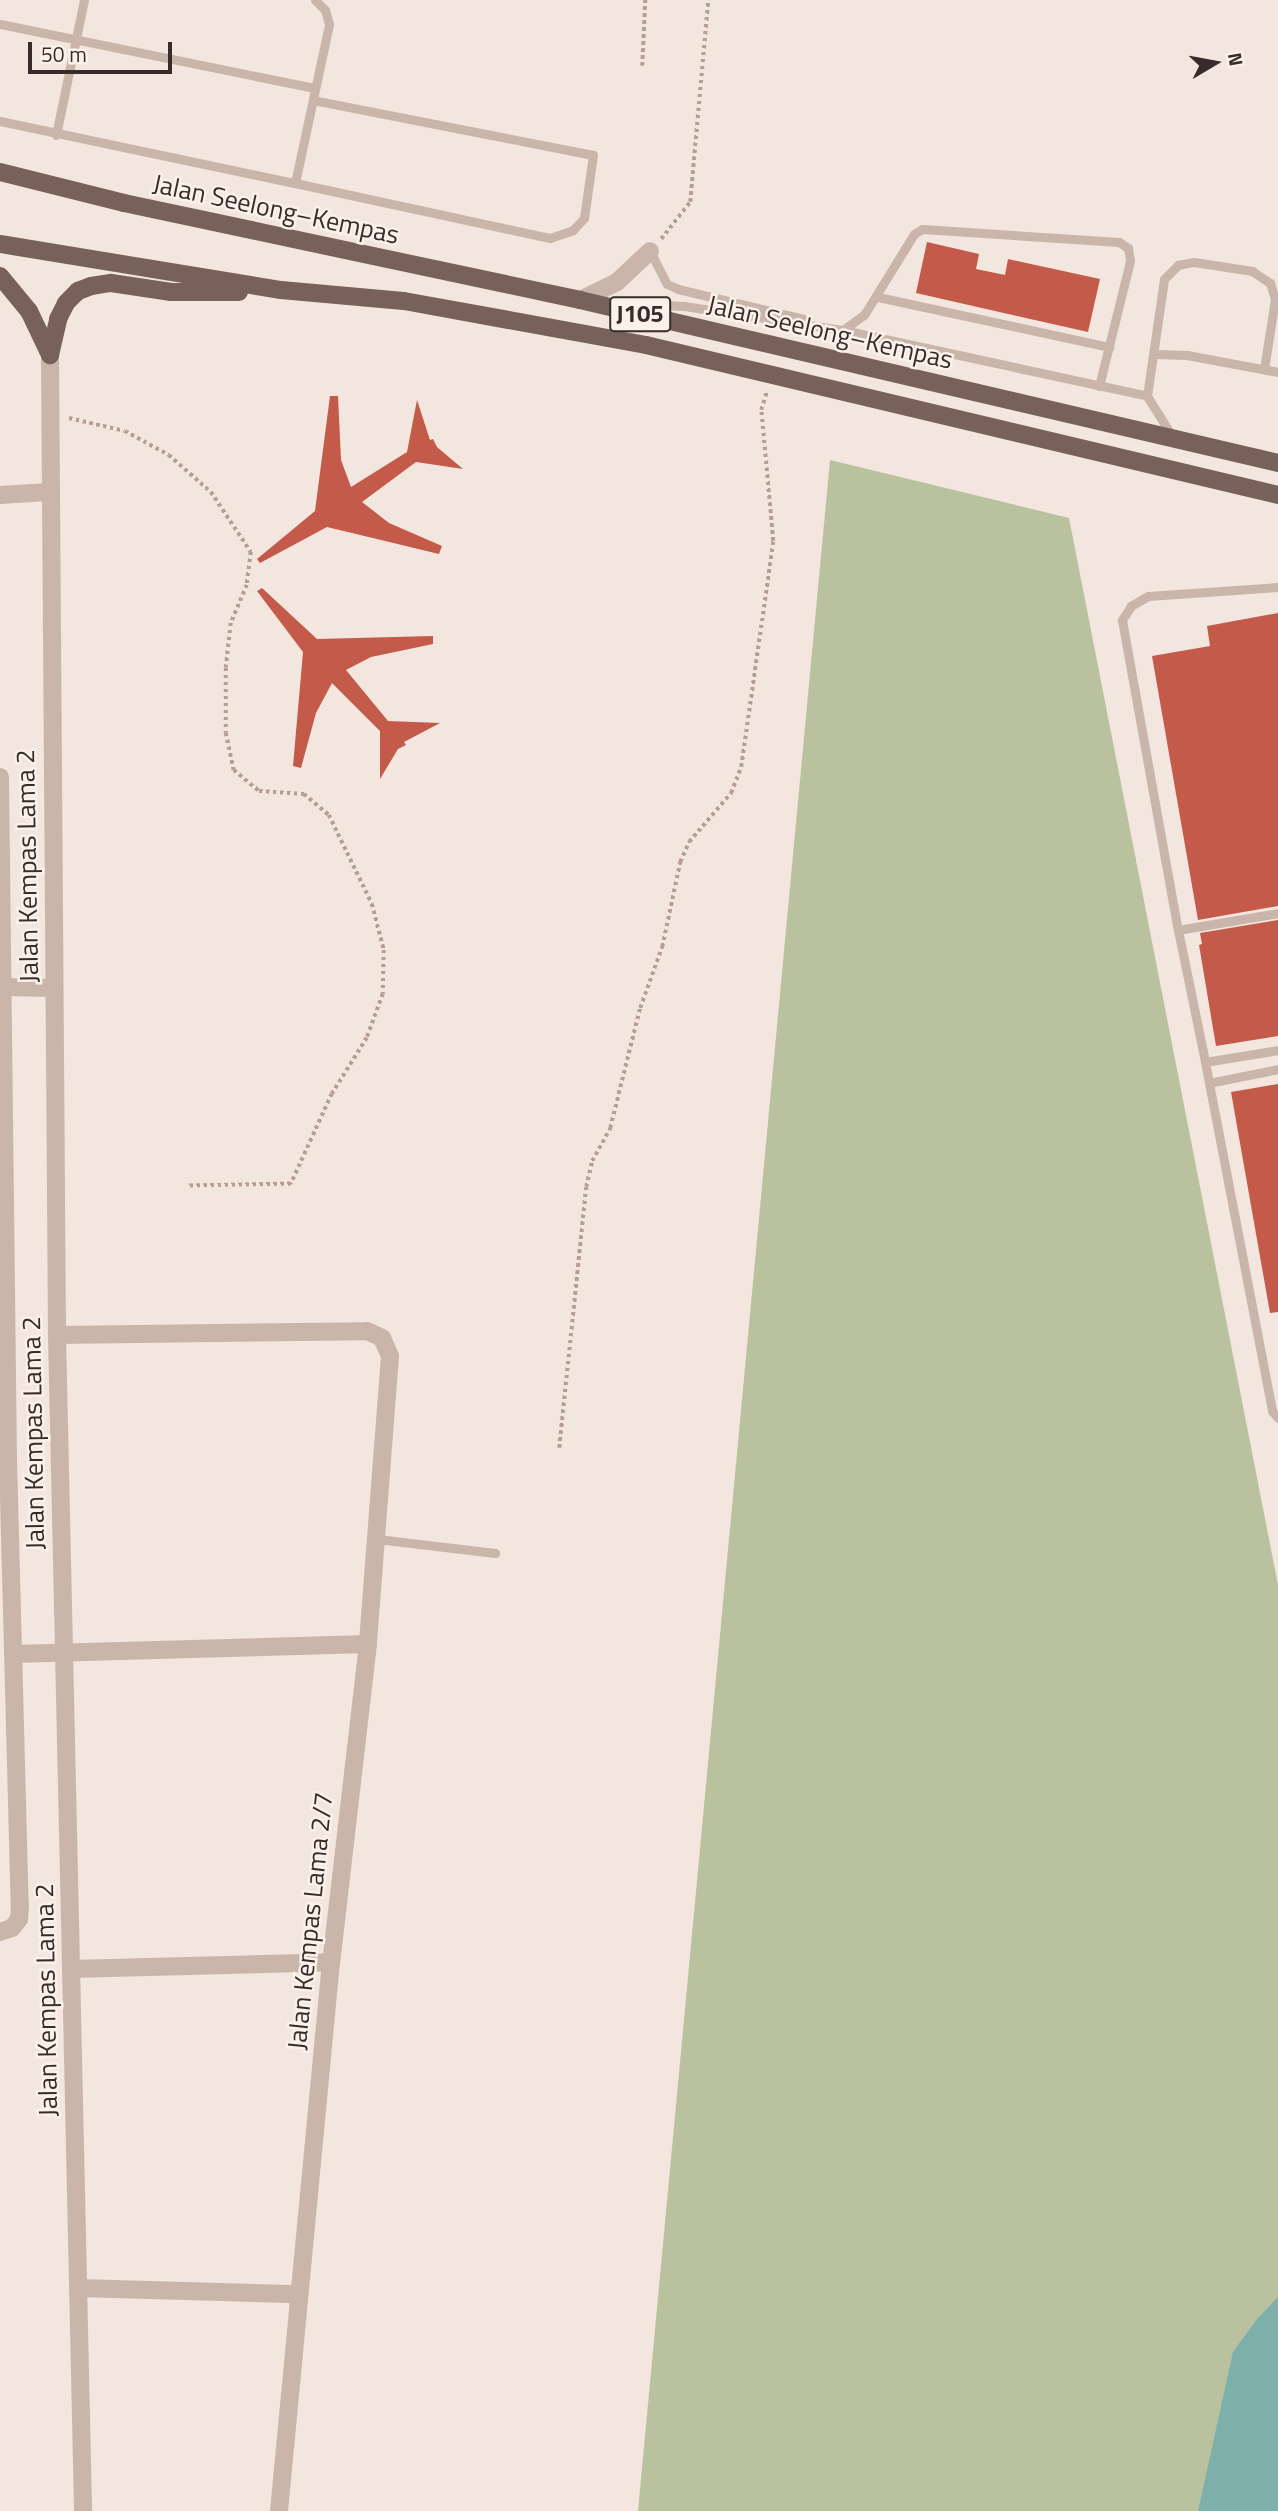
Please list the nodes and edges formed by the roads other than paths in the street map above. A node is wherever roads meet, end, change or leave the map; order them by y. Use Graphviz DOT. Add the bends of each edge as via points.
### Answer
graph roads {
  1 [pos="84,0"];
  2 [pos="315,0"];
  3 [pos="0,24"];
  4 [pos="76,41"];
  5 [pos="315,88"];
  6 [pos="313,100"];
  7 [pos="0,121"];
  8 [pos="56,135"];
  9 [pos="0,172"];
  10 [pos="38,182"];
  11 [pos="295,183"];
  12 [pos="0,187"];
  13 [pos="0,244"];
  14 [pos="650,251"];
  15 [pos="0,276"];
  16 [pos="281,290"];
  17 [pos="878,296"];
  18 [pos="580,300"];
  19 [pos="843,330"];
  20 [pos="1110,347"];
  21 [pos="1155,354"];
  22 [pos="50,355"];
  23 [pos="1264,369"];
  24 [pos="1278,372"];
  25 [pos="1099,386"];
  26 [pos="1147,396"];
  27 [pos="1173,438"];
  28 [pos="1278,463"];
  29 [pos="49,492"];
  30 [pos="0,495"];
  31 [pos="1278,495"];
  32 [pos="1278,587"];
  33 [pos="0,777"];
  34 [pos="1278,913"];
  35 [pos="1178,930"];
  36 [pos="1,987"];
  37 [pos="54,988"];
  38 [pos="1278,1050"];
  39 [pos="1205,1062"];
  40 [pos="1278,1069"];
  41 [pos="1209,1083"];
  42 [pos="3,1238"];
  43 [pos="57,1335"];
  44 [pos="1278,1418"];
  45 [pos="4,1459"];
  46 [pos="377,1539"];
  47 [pos="495,1553"];
  48 [pos="368,1644"];
  49 [pos="65,1653"];
  50 [pos="13,1654"];
  51 [pos="7,1686"];
  52 [pos="0,1932"];
  53 [pos="331,1962"];
  54 [pos="71,1969"];
  55 [pos="78,2288"];
  56 [pos="299,2294"];
  57 [pos="83,2511"];
  58 [pos="279,2511"];
  1 -- 4 [label="lane"];
  2 -- 5 [label="lane" via="325,10 329,24"];
  3 -- 4 [label="lane"];
  4 -- 5 [label="lane"];
  4 -- 8 [label="lane"];
  5 -- 6 [label="lane"];
  6 -- 11 [label="lane"];
  6 -- 11 [label="lane" via="593,155 584,218 573,230 550,238"];
  7 -- 8 [label="lane"];
  8 -- 11 [label="lane"];
  9 -- 10 [label="main road, Jalan Seelong–Kempas / J105"];
  10 -- 12 [label="main road"];
  10 -- 18 [label="main road, Jalan Seelong–Kempas / J105"];
  13 -- 16 [label="main road, Jalan Seelong–Kempas / J105"];
  14 -- 18 [label="street" via="617,282"];
  14 -- 19 [label="lane" via="667,284 678,289"];
  15 -- 22 [label="main road" via="29,310"];
  16 -- 22 [label="main road" via="171,292 111,283 91,286 66,303"];
  16 -- 31 [label="main road, Jalan Seelong–Kempas / J105" via="417,303 646,345"];
  17 -- 19 [label="lane" via="864,315"];
  17 -- 20 [label="lane"];
  17 -- 20 [label="lane" via="914,234 922,229 1119,242 1128,248 1130,261"];
  18 -- 19 [label="lane" via="684,306"];
  18 -- 27 [label="main road, Jalan Seelong–Kempas / J105"];
  19 -- 25 [label="lane"];
  20 -- 25 [label="lane"];
  21 -- 23 [label="lane"];
  21 -- 23 [label="lane" via="1164,279 1178,265 1194,262 1252,271 1270,283 1275,299"];
  21 -- 26 [label="lane"];
  22 -- 29 [label="street, Jalan Kempas Lama 2"];
  23 -- 24 [label="lane"];
  25 -- 26 [label="lane"];
  26 -- 27 [label="lane"];
  27 -- 28 [label="main road, Jalan Seelong–Kempas / J105"];
  29 -- 30 [label="street"];
  29 -- 37 [label="street, Jalan Kempas Lama 2"];
  32 -- 35 [label="lane" via="1148,596 1131,606 1122,620"];
  33 -- 36 [label="street"];
  34 -- 35 [label="lane"];
  35 -- 39 [label="lane"];
  36 -- 37 [label="street"];
  36 -- 42 [label="street"];
  37 -- 43 [label="street, Jalan Kempas Lama 2"];
  38 -- 39 [label="lane"];
  39 -- 41 [label="lane"];
  40 -- 41 [label="lane"];
  41 -- 44 [label="lane" via="1272,1411"];
  42 -- 45 [label="street"];
  43 -- 46 [label="street, Jalan Kempas Lama 2/7" via="367,1331 383,1338 390,1356 390,1375"];
  43 -- 49 [label="street, Jalan Kempas Lama 2"];
  45 -- 50 [label="street"];
  46 -- 47 [label="lane"];
  46 -- 48 [label="street, Jalan Kempas Lama 2/7"];
  48 -- 49 [label="street"];
  48 -- 53 [label="street, Jalan Kempas Lama 2/7"];
  49 -- 50 [label="street"];
  49 -- 54 [label="street, Jalan Kempas Lama 2"];
  50 -- 51 [label="street"];
  51 -- 52 [label="street" via="20,1906 19,1919"];
  53 -- 54 [label="street"];
  53 -- 56 [label="street, Jalan Kempas Lama 2/7"];
  54 -- 55 [label="street, Jalan Kempas Lama 2"];
  55 -- 56 [label="street"];
  55 -- 57 [label="street, Jalan Kempas Lama 2"];
  56 -- 58 [label="street, Jalan Kempas Lama 2/7"];
}
